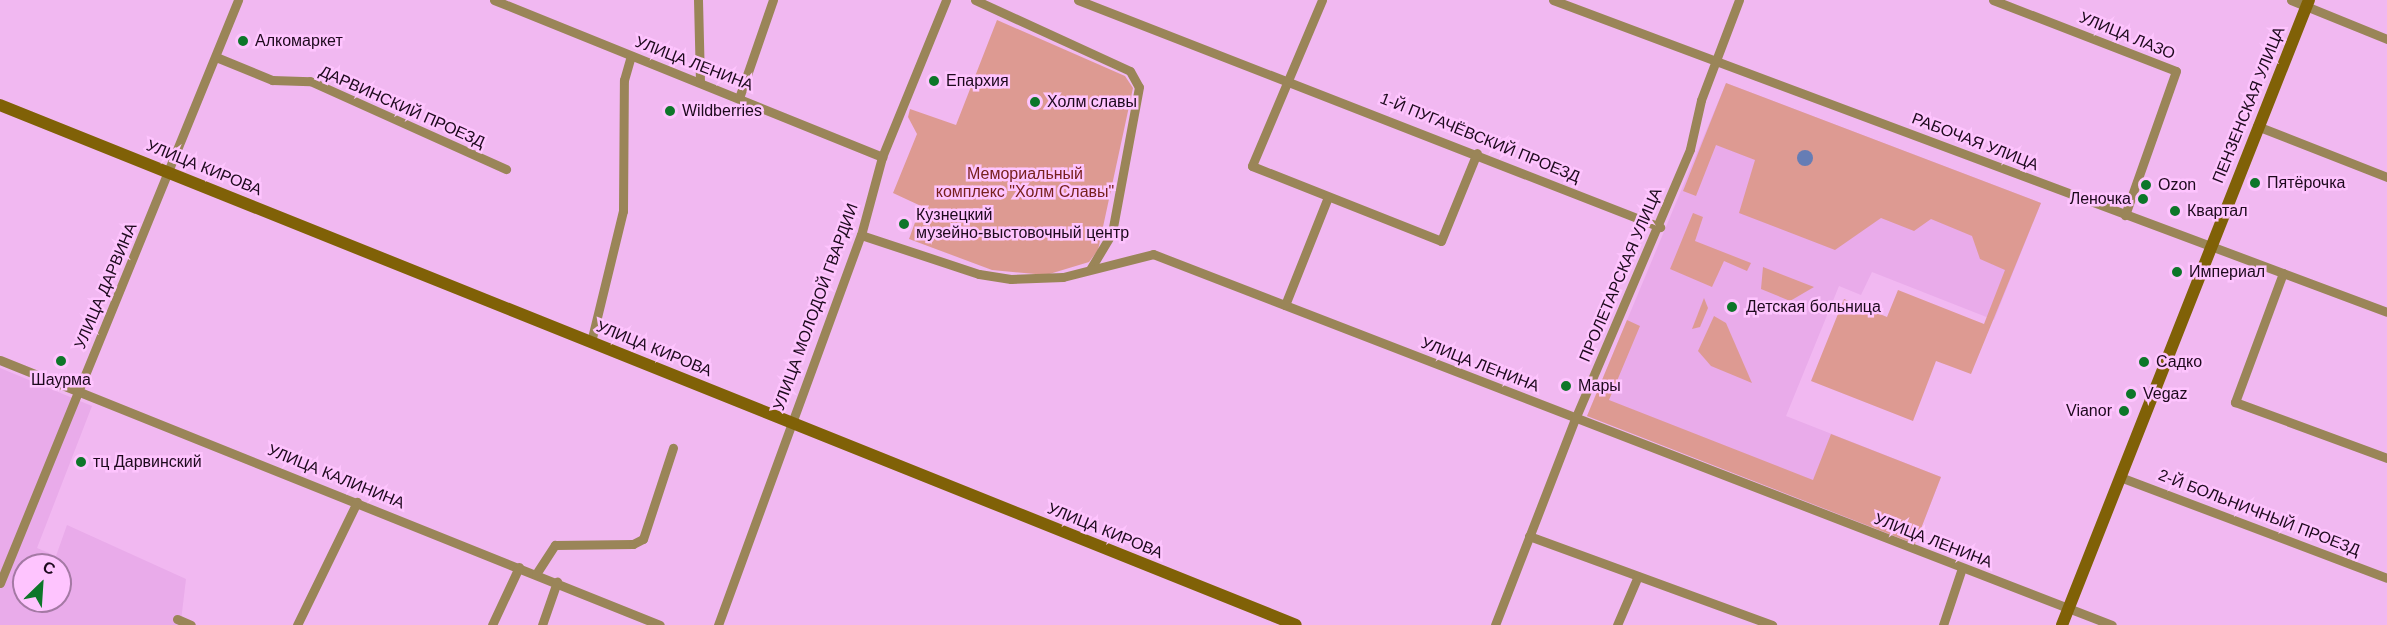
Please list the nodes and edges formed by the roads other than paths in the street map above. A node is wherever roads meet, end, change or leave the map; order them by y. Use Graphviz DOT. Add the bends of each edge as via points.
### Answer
graph roads {
  1 [pos="238,0"];
  2 [pos="494,0"];
  3 [pos="698,0"];
  4 [pos="773,0"];
  5 [pos="946,0"];
  6 [pos="975,0"];
  7 [pos="1078,0"];
  8 [pos="1322,0"];
  9 [pos="1556,0"];
  10 [pos="1739,0"];
  11 [pos="1993,0"];
  12 [pos="2291,0"];
  13 [pos="2308,3"];
  14 [pos="2387,39"];
  15 [pos="631,56"];
  16 [pos="216,57"];
  17 [pos="1717,60"];
  18 [pos="1289,80"];
  19 [pos="700,82"];
  20 [pos="739,98"];
  21 [pos="0,105"];
  22 [pos="2257,126"];
  23 [pos="1478,153"];
  24 [pos="882,157"];
  25 [pos="506,169"];
  26 [pos="170,172"];
  27 [pos="2387,177"];
  28 [pos="1328,197"];
  29 [pos="2125,214"];
  30 [pos="1660,227"];
  31 [pos="861,236"];
  32 [pos="2210,247"];
  33 [pos="1091,269"];
  34 [pos="2283,273"];
  35 [pos="1285,305"];
  36 [pos="2387,312"];
  37 [pos="591,342"];
  38 [pos="0,360"];
  39 [pos="79,390"];
  40 [pos="1575,419"];
  41 [pos="790,423"];
  42 [pos="673,448"];
  43 [pos="2387,458"];
  44 [pos="2120,477"];
  45 [pos="357,502"];
  46 [pos="1529,536"];
  47 [pos="519,567"];
  48 [pos="1962,568"];
  49 [pos="536,574"];
  50 [pos="1638,576"];
  51 [pos="2387,578"];
  52 [pos="557,582"];
  53 [pos="0,583"];
  54 [pos="2069,608"];
  55 [pos="177,619"];
  56 [pos="191,625"];
  57 [pos="297,625"];
  58 [pos="492,625"];
  59 [pos="542,625"];
  60 [pos="660,625"];
  61 [pos="718,625"];
  62 [pos="1296,625"];
  63 [pos="1495,625"];
  64 [pos="1617,625"];
  65 [pos="1772,625"];
  66 [pos="1943,625"];
  67 [pos="2062,625"];
  68 [pos="2112,625"];
  1 -- 16 [label="street, УЛИЦА ДАРВИНА"];
  2 -- 15 [label="street, УЛИЦА ЛЕНИНА"];
  3 -- 19 [label="street"];
  4 -- 20 [label="street"];
  5 -- 24 [label="street, УЛИЦА МОЛОДОЙ ГВАРДИИ"];
  6 -- 33 [label="street" via="1130,71 1139,87 1112,233"];
  7 -- 18 [label="street, 1-Й ПУГАЧЁВСКИЙ ПРОЕЗД"];
  8 -- 18 [label="street"];
  9 -- 17 [label="street, РАБОЧАЯ УЛИЦА"];
  10 -- 17 [label="street, ПРОЛЕТАРСКАЯ УЛИЦА"];
  11 -- 29 [label="street, УЛИЦА ЛАЗО" via="2176,71"];
  12 -- 13 [label="street"];
  13 -- 14 [label="street"];
  13 -- 22 [label="street, ПЕНЗЕНСКАЯ УЛИЦА"];
  15 -- 19 [label="street, УЛИЦА ЛЕНИНА"];
  15 -- 37 [label="street" via="624,80 622,210"];
  16 -- 25 [label="street, ДАРВИНСКИЙ ПРОЕЗД" via="272,80 310,81"];
  16 -- 26 [label="street, УЛИЦА ДАРВИНА"];
  17 -- 29 [label="street, РАБОЧАЯ УЛИЦА"];
  17 -- 30 [label="street, ПРОЛЕТАРСКАЯ УЛИЦА"];
  18 -- 23 [label="street, 1-Й ПУГАЧЁВСКИЙ ПРОЕЗД"];
  18 -- 28 [label="street" via="1252,166"];
  19 -- 20 [label="street, УЛИЦА ЛЕНИНА"];
  20 -- 24 [label="street, УЛИЦА ЛЕНИНА"];
  21 -- 26 [label="street, УЛИЦА КИРОВА"];
  22 -- 27 [label="street"];
  22 -- 32 [label="street, ПЕНЗЕНСКАЯ УЛИЦА"];
  23 -- 28 [label="street" via="1441,241"];
  23 -- 30 [label="street, 1-Й ПУГАЧЁВСКИЙ ПРОЕЗД"];
  24 -- 31 [label="street, УЛИЦА МОЛОДОЙ ГВАРДИИ"];
  26 -- 37 [label="street, УЛИЦА КИРОВА"];
  26 -- 39 [label="street, УЛИЦА ДАРВИНА"];
  28 -- 35 [label="street"];
  29 -- 32 [label="street, РАБОЧАЯ УЛИЦА"];
  30 -- 40 [label="street, ПРОЛЕТАРСКАЯ УЛИЦА"];
  31 -- 33 [label="street, УЛИЦА ЛЕНИНА" via="979,274 1011,279 1064,277"];
  31 -- 41 [label="street, УЛИЦА МОЛОДОЙ ГВАРДИИ"];
  32 -- 34 [label="street, РАБОЧАЯ УЛИЦА"];
  32 -- 44 [label="street, ПЕНЗЕНСКАЯ УЛИЦА"];
  33 -- 35 [label="street, УЛИЦА ЛЕНИНА" via="1154,254"];
  34 -- 36 [label="street, РАБОЧАЯ УЛИЦА"];
  34 -- 43 [label="street" via="2235,402"];
  35 -- 40 [label="street, УЛИЦА ЛЕНИНА"];
  37 -- 41 [label="street, УЛИЦА КИРОВА"];
  38 -- 39 [label="street, УЛИЦА КАЛИНИНА"];
  39 -- 45 [label="street, УЛИЦА КАЛИНИНА"];
  39 -- 53 [label="street, УЛИЦА ДАРВИНА"];
  40 -- 46 [label="street, ПРОЛЕТАРСКАЯ УЛИЦА"];
  40 -- 48 [label="street, УЛИЦА ЛЕНИНА"];
  41 -- 61 [label="street, УЛИЦА МОЛОДОЙ ГВАРДИИ"];
  41 -- 62 [label="street, УЛИЦА КИРОВА"];
  42 -- 49 [label="street" via="643,539 555,545"];
  44 -- 51 [label="street, 2-Й БОЛЬНИЧНЫЙ ПРОЕЗД"];
  44 -- 54 [label="street, ПЕНЗЕНСКАЯ УЛИЦА"];
  45 -- 47 [label="street, УЛИЦА КАЛИНИНА"];
  45 -- 57 [label="street"];
  46 -- 50 [label="street"];
  46 -- 63 [label="street, ПРОЛЕТАРСКАЯ УЛИЦА"];
  47 -- 49 [label="street, УЛИЦА КАЛИНИНА"];
  47 -- 58 [label="street"];
  48 -- 54 [label="street, УЛИЦА ЛЕНИНА"];
  48 -- 66 [label="street"];
  49 -- 52 [label="street, УЛИЦА КАЛИНИНА"];
  50 -- 64 [label="street"];
  50 -- 65 [label="street"];
  52 -- 59 [label="street"];
  52 -- 60 [label="street, УЛИЦА КАЛИНИНА"];
  54 -- 67 [label="street, ПЕНЗЕНСКАЯ УЛИЦА"];
  54 -- 68 [label="street, УЛИЦА ЛЕНИНА"];
  55 -- 56 [label="street"];
}
